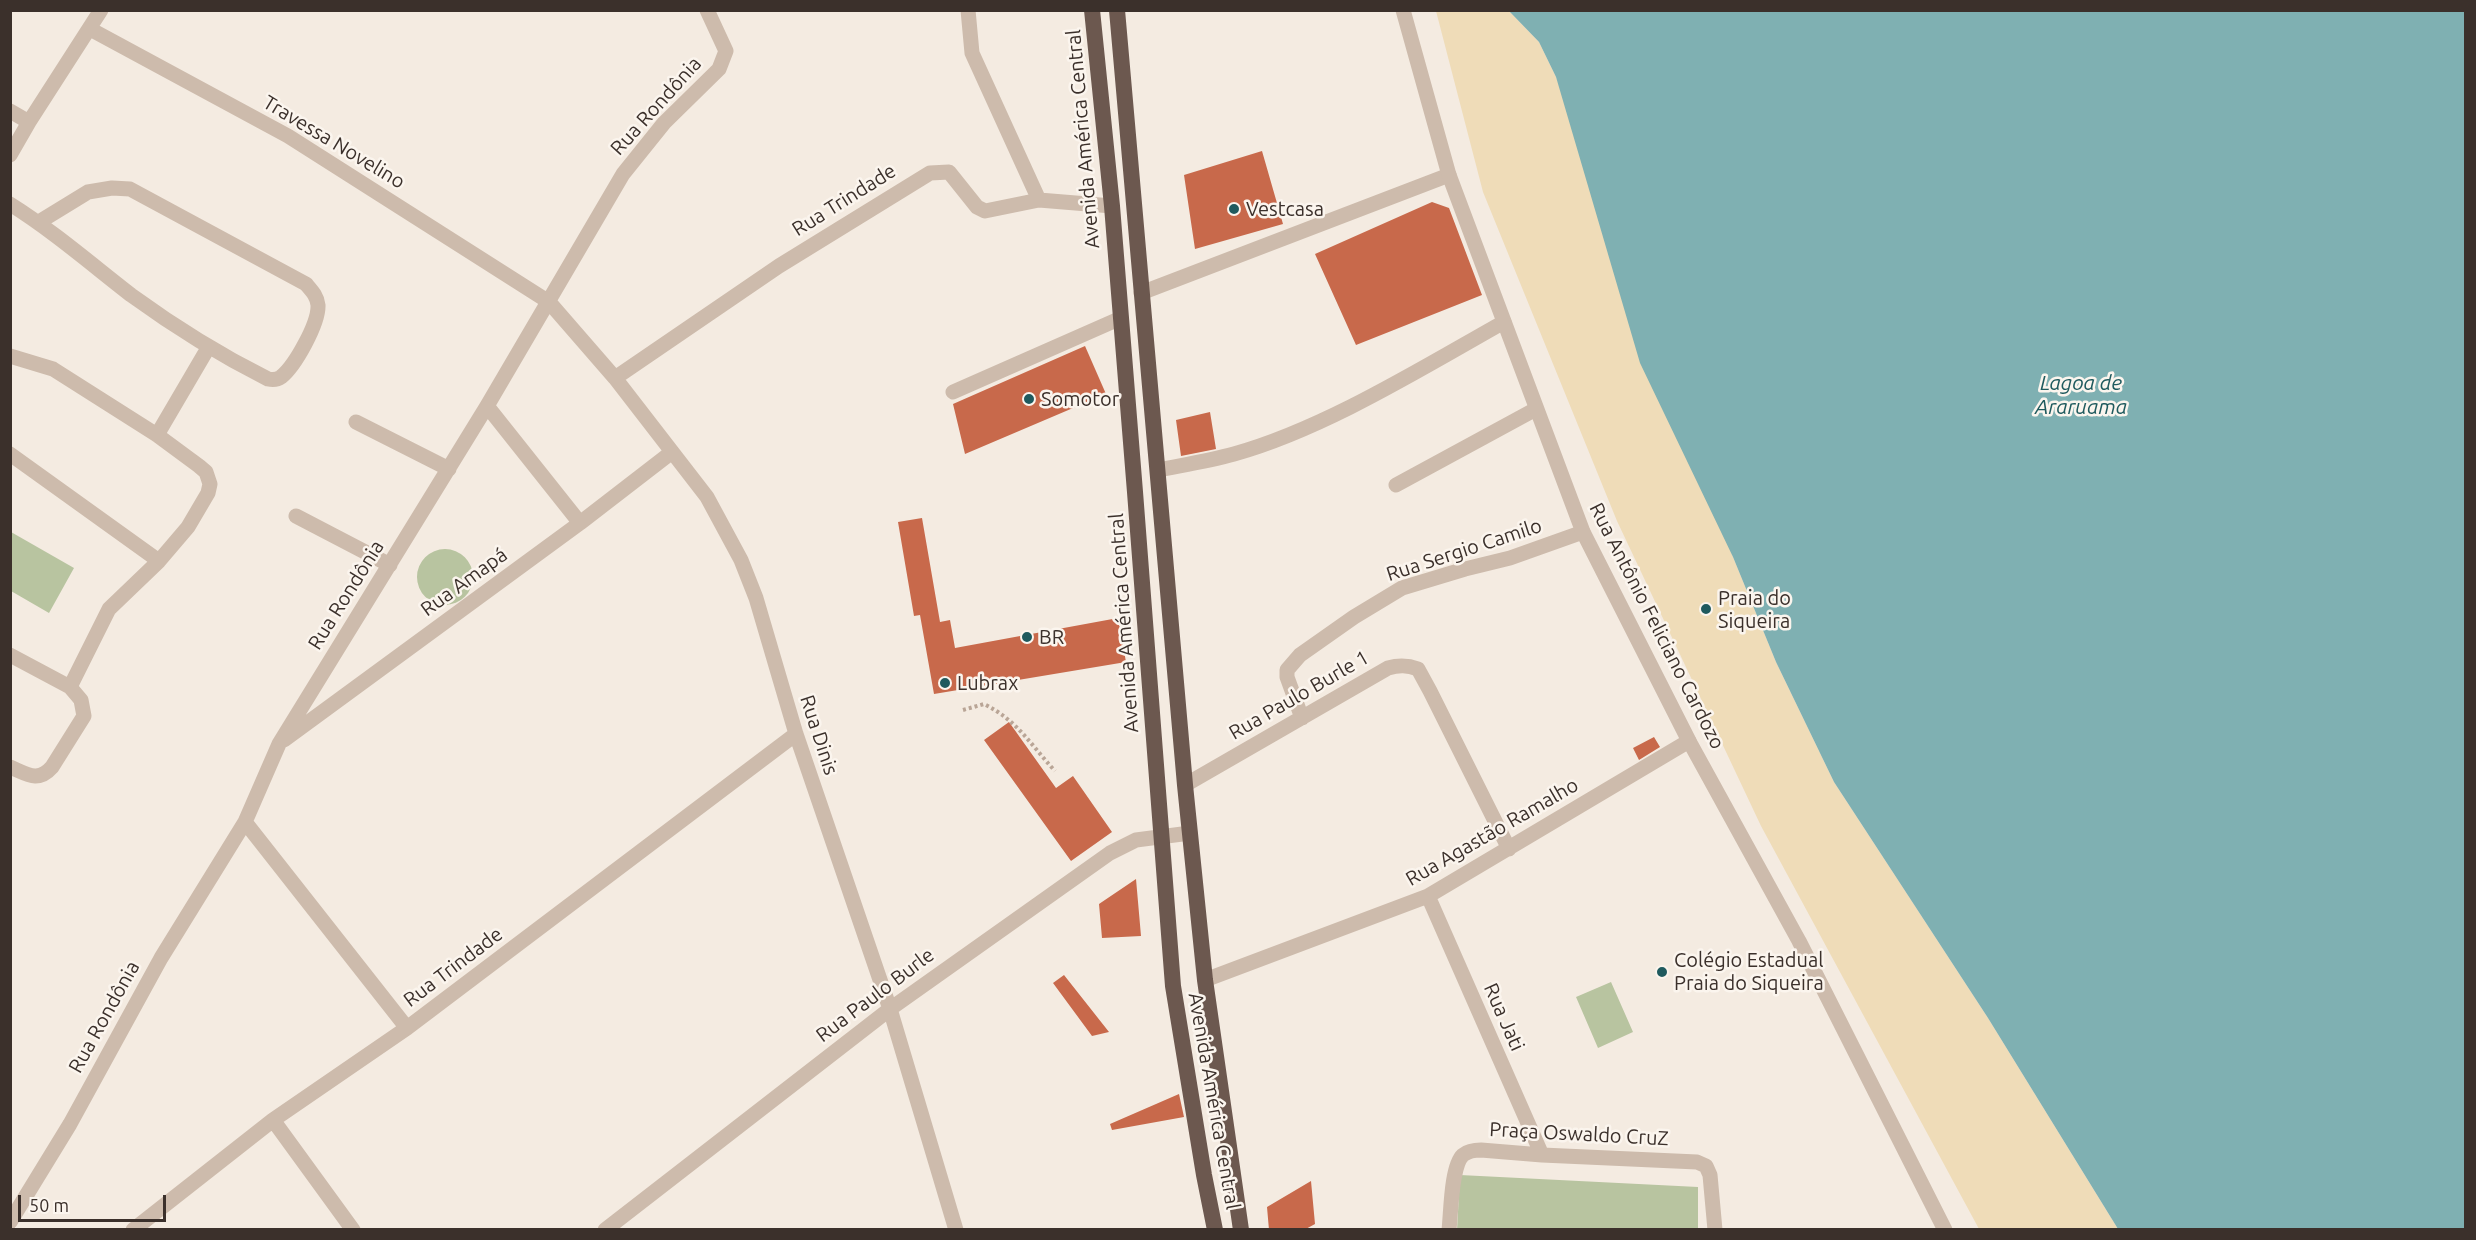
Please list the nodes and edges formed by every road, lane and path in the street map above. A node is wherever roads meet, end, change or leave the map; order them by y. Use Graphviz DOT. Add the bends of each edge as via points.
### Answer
graph roads {
  1 [pos="101,10"];
  2 [pos="707,10"];
  3 [pos="968,10"];
  4 [pos="1092,10"];
  5 [pos="1117,10"];
  6 [pos="1403,10"];
  7 [pos="90,29"];
  8 [pos="10,111"];
  9 [pos="29,122"];
  10 [pos="10,155"];
  11 [pos="1449,175"];
  12 [pos="1039,200"];
  13 [pos="10,204"];
  14 [pos="1112,206"];
  15 [pos="39,222"];
  16 [pos="1141,292"];
  17 [pos="549,302"];
  18 [pos="1120,318"];
  19 [pos="1504,322"];
  20 [pos="208,348"];
  21 [pos="10,356"];
  22 [pos="615,378"];
  23 [pos="953,392"];
  24 [pos="487,406"];
  25 [pos="1536,409"];
  26 [pos="356,422"];
  27 [pos="157,435"];
  28 [pos="672,452"];
  29 [pos="10,454"];
  30 [pos="449,469"];
  31 [pos="1158,470"];
  32 [pos="1396,485"];
  33 [pos="296,516"];
  34 [pos="580,524"];
  35 [pos="1583,532"];
  36 [pos="159,561"];
  37 [pos="390,565"];
  38 [pos="10,655"];
  39 [pos="70,687"];
  40 [pos="963,710"];
  41 [pos="1302,718"];
  42 [pos="796,734"];
  43 [pos="1689,741"];
  44 [pos="279,744"];
  45 [pos="10,767"];
  46 [pos="1055,771"];
  47 [pos="1185,785"];
  48 [pos="245,822"];
  49 [pos="1190,832"];
  50 [pos="1161,835"];
  51 [pos="1509,849"];
  52 [pos="1428,897"];
  53 [pos="1205,980"];
  54 [pos="890,1009"];
  55 [pos="406,1028"];
  56 [pos="273,1120"];
  57 [pos="1542,1155"];
  58 [pos="10,1222"];
  59 [pos="133,1230"];
  60 [pos="352,1230"];
  61 [pos="605,1230"];
  62 [pos="956,1230"];
  63 [pos="1215,1230"];
  64 [pos="1241,1230"];
  65 [pos="1449,1230"];
  66 [pos="1715,1230"];
  67 [pos="1946,1230"];
  1 -- 7 [label="street"];
  2 -- 17 [label="street, Rua Rondônia" via="726,51 719,69 663,123 623,174"];
  3 -- 12 [label="street" via="972,53"];
  4 -- 14 [label="highway, Avenida América Central"];
  5 -- 16 [label="highway, Avenida América Central"];
  6 -- 11 [label="street, Rua Antônio Feliciano Cardozo"];
  7 -- 9 [label="street"];
  7 -- 17 [label="street, Travessa Novelino" via="288,136"];
  8 -- 9 [label="street"];
  9 -- 10 [label="street"];
  11 -- 16 [label="street"];
  11 -- 19 [label="street, Rua Antônio Feliciano Cardozo"];
  12 -- 14 [label="street, Rua Trindade"];
  12 -- 22 [label="street, Rua Trindade" via="985,211 977,207 949,172 930,173 779,266"];
  13 -- 15 [label="street"];
  14 -- 18 [label="highway, Avenida América Central"];
  15 -- 20 [label="street" via="133,296"];
  15 -- 20 [label="street" via="88,192 130,189 306,284 315,294 317,316 312,333 280,378 268,379"];
  16 -- 31 [label="highway, Avenida América Central"];
  17 -- 22 [label="street, Rua Dinis"];
  17 -- 24 [label="street, Rua Rondônia"];
  18 -- 23 [label="street"];
  18 -- 50 [label="highway, Avenida América Central"];
  19 -- 25 [label="street, Rua Antônio Feliciano Cardozo"];
  19 -- 31 [label="street" via="1313,423 1234,454"];
  20 -- 27 [label="street"];
  21 -- 27 [label="street" via="53,369"];
  22 -- 28 [label="street, Rua Dinis"];
  24 -- 30 [label="street, Rua Rondônia"];
  24 -- 34 [label="street"];
  25 -- 32 [label="street"];
  25 -- 35 [label="street, Rua Antônio Feliciano Cardozo"];
  26 -- 30 [label="street"];
  27 -- 36 [label="street" via="206,472 210,484 188,527"];
  28 -- 34 [label="street, Rua Amapá"];
  28 -- 42 [label="street, Rua Dinis" via="707,497 741,560"];
  29 -- 36 [label="street"];
  30 -- 37 [label="street, Rua Rondônia"];
  31 -- 47 [label="highway, Avenida América Central"];
  33 -- 37 [label="street"];
  34 -- 44 [label="street, Rua Amapá"];
  35 -- 41 [label="street, Rua Sergio Camilo" via="1510,558 1402,588 1354,617 1300,655 1287,670"];
  35 -- 43 [label="street, Rua Antônio Feliciano Cardozo"];
  36 -- 39 [label="street" via="110,609"];
  37 -- 44 [label="street, Rua Rondônia"];
  38 -- 39 [label="street"];
  39 -- 45 [label="street" via="81,700 84,716 52,767 46,774 33,777"];
  40 -- 46 [label="path" via="984,704 999,712 1017,725"];
  41 -- 47 [label="street, Rua Paulo Burle 1"];
  41 -- 51 [label="street, Rua Paulo Burle 1" via="1388,668 1399,665 1418,669"];
  42 -- 54 [label="street, Rua Dinis"];
  42 -- 55 [label="street, Rua Trindade"];
  43 -- 51 [label="street, Rua Agastão Ramalho"];
  43 -- 67 [label="street, Rua Antônio Feliciano Cardozo" via="1799,940"];
  44 -- 48 [label="street, Rua Rondônia"];
  47 -- 49 [label="highway, Avenida América Central"];
  48 -- 55 [label="street"];
  48 -- 58 [label="street, Rua Rondônia" via="161,957 70,1124"];
  49 -- 50 [label="street, Rua Paulo Burle"];
  49 -- 53 [label="highway, Avenida América Central"];
  50 -- 54 [label="street, Rua Paulo Burle" via="1124,844"];
  50 -- 63 [label="highway, Avenida América Central" via="1173,986"];
  51 -- 52 [label="street, Rua Agastão Ramalho"];
  52 -- 53 [label="street, Rua Agastão Ramalho"];
  52 -- 57 [label="street, Rua Jati"];
  53 -- 64 [label="highway, Avenida América Central"];
  54 -- 61 [label="street, Rua Paulo Burle"];
  54 -- 62 [label="street, Rua Dinis"];
  55 -- 56 [label="street, Rua Trindade"];
  56 -- 59 [label="street, Rua Trindade"];
  56 -- 60 [label="street"];
  57 -- 65 [label="street, Praça Oswaldo CruZ" via="1481,1150 1462,1156 1457,1165"];
  57 -- 66 [label="street, Praça Oswaldo CruZ" via="1697,1162 1706,1166 1710,1175"];
}
